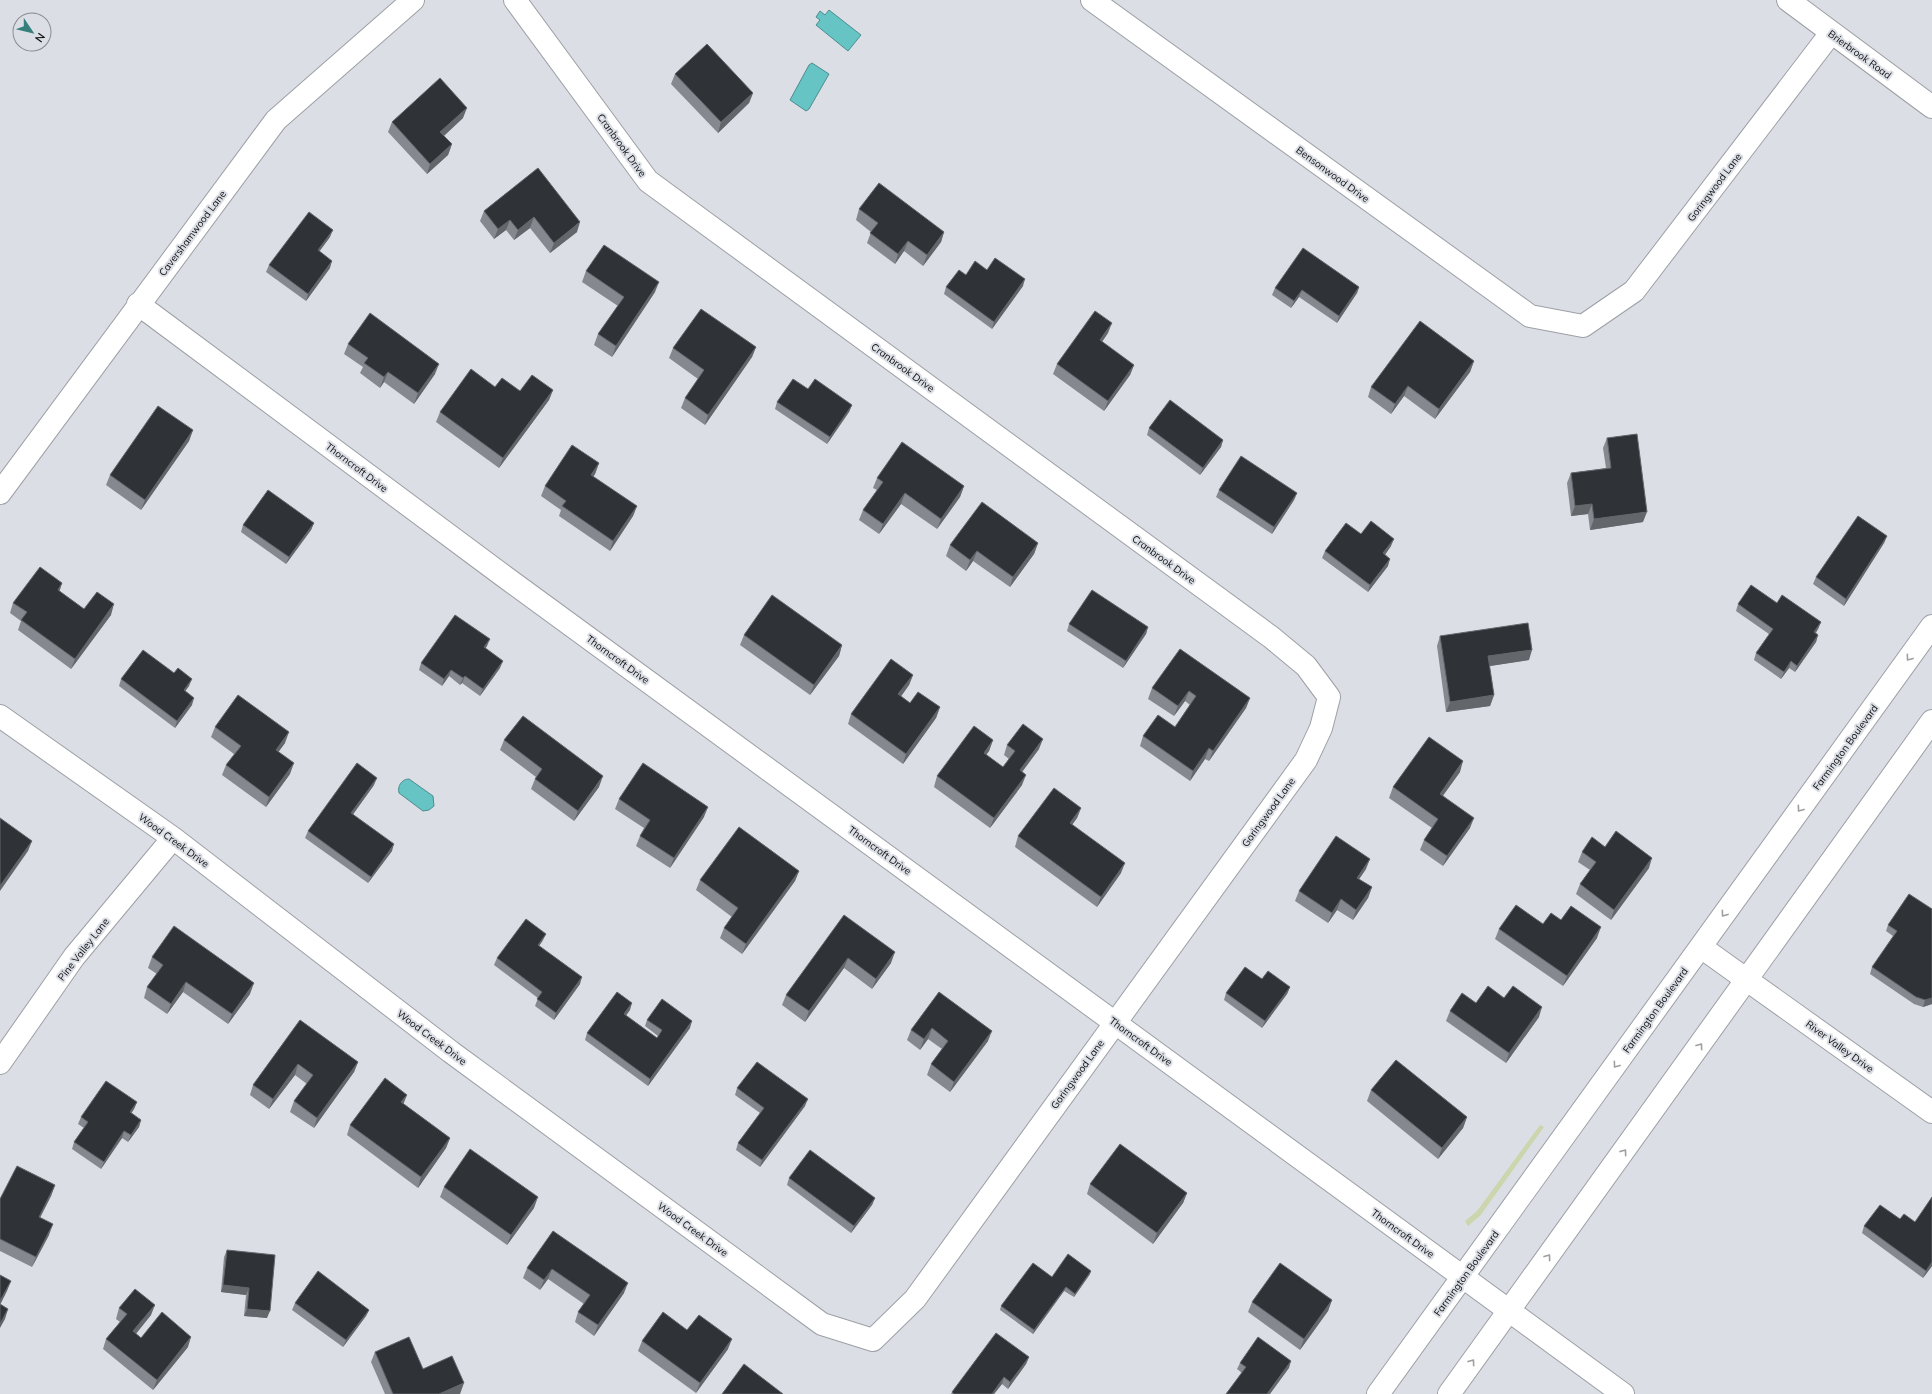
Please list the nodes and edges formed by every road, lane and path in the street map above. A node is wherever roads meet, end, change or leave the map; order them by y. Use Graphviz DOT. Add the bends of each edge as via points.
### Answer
graph roads {
  1 [pos="413,0"];
  2 [pos="515,0"];
  3 [pos="1092,0"];
  4 [pos="1788,0"];
  5 [pos="1831,33"];
  6 [pos="1932,107"];
  7 [pos="138,304"];
  8 [pos="1583,326"];
  9 [pos="0,493"];
  10 [pos="1932,626"];
  11 [pos="1329,697"];
  12 [pos="0,716"];
  13 [pos="1932,721"];
  14 [pos="173,838"];
  15 [pos="1701,947"];
  16 [pos="1747,980"];
  17 [pos="1115,1022"];
  18 [pos="0,1063"];
  19 [pos="1932,1112"];
  20 [pos="1463,1277"];
  21 [pos="1509,1311"];
  22 [pos="873,1340"];
  23 [pos="1378,1394"];
  24 [pos="1449,1394"];
  25 [pos="1623,1394"];
  1 -- 7 [label="street, Cavershamwood Lane" via="276,120"];
  2 -- 11 [label="street, Cranbrook Drive" via="648,181 1271,637 1306,666"];
  3 -- 8 [label="street, Bensonwood Drive" via="1530,316"];
  4 -- 5 [label="street, Brierbrook Road"];
  5 -- 6 [label="street, Brierbrook Road"];
  5 -- 8 [label="street, Goringwood Lane" via="1634,291"];
  7 -- 9 [label="street, Cavershamwood Lane"];
  7 -- 17 [label="street, Thorncroft Drive" via="523,590"];
  10 -- 15 [label="street, Farmington Boulevard, one-way"];
  11 -- 17 [label="street, Goringwood Lane" via="1320,728 1306,760"];
  12 -- 14 [label="street, Wood Creek Drive"];
  13 -- 16 [label="street"];
  14 -- 18 [label="street, Pine Valley Lane" via="74,957"];
  14 -- 22 [label="street, Wood Creek Drive" via="452,1052 822,1324"];
  15 -- 16 [label="street, River Valley Drive"];
  15 -- 20 [label="street, Farmington Boulevard, one-way"];
  16 -- 19 [label="street, River Valley Drive"];
  21 -- 16 [label="street, one-way"];
  17 -- 20 [label="street, Thorncroft Drive"];
  17 -- 22 [label="street, Goringwood Lane" via="915,1299"];
  20 -- 21 [label="street, Thorncroft Drive"];
  20 -- 23 [label="street, Farmington Boulevard"];
  24 -- 21 [label="street, one-way"];
  21 -- 25 [label="street, Thorncroft Drive"];
}
